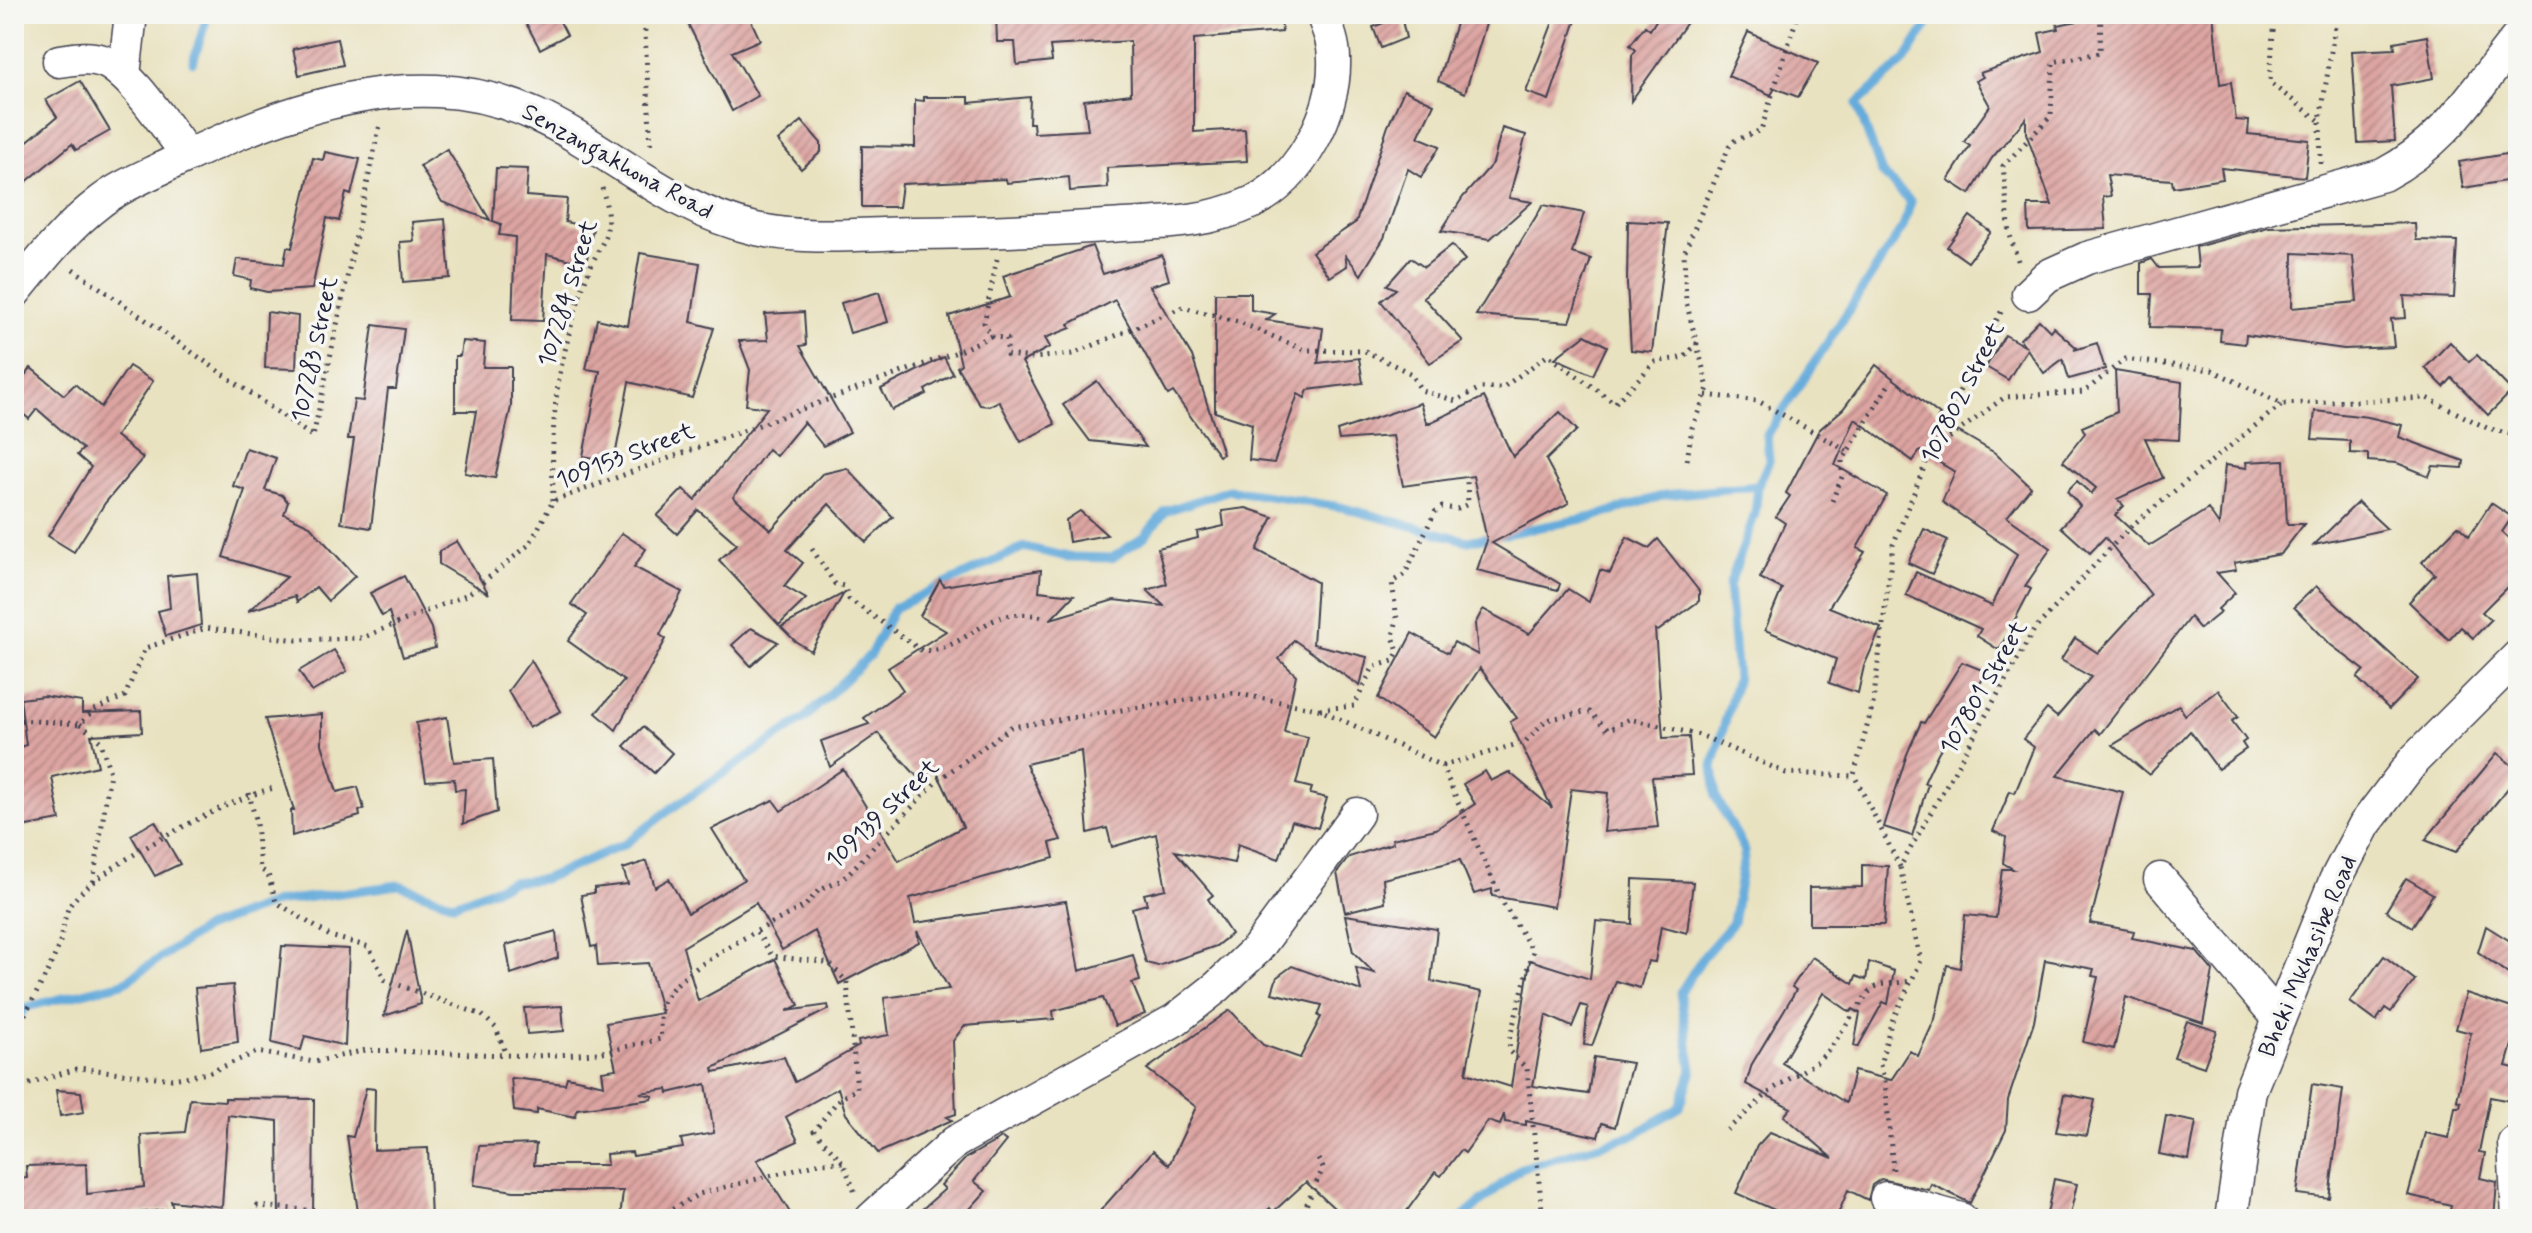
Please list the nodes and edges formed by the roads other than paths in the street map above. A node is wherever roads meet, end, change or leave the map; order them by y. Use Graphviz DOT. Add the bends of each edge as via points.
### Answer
graph roads {
  1 [pos="131,14"];
  2 [pos="1322,14"];
  3 [pos="2518,37"];
  4 [pos="59,61"];
  5 [pos="124,75"];
  6 [pos="188,155"];
  7 [pos="14,293"];
  8 [pos="2028,294"];
  9 [pos="2518,656"];
  10 [pos="1357,814"];
  11 [pos="2160,879"];
  12 [pos="2279,1019"];
  13 [pos="2514,1143"];
  14 [pos="1886,1198"];
  15 [pos="865,1212"];
  16 [pos="2518,1218"];
  17 [pos="1961,1219"];
  18 [pos="2231,1219"];
  1 -- 5 [label="street"];
  2 -- 6 [label="street, Senzangakhona Road" via="1334,59 1324,114 1308,149 1284,180 1256,200 1188,221 1000,232 813,235 759,229 727,221 653,185 548,117 494,97 435,91 387,92 329,104"];
  3 -- 8 [label="street" via="2464,109 2415,158 2383,175 2087,258 2047,276"];
  4 -- 5 [label="street" via="86,57"];
  5 -- 6 [label="street"];
  6 -- 7 [label="street, Senzangakhona Road" via="101,201"];
  9 -- 12 [label="street, Bheki Mkhasibe Road" via="2414,760 2365,824 2335,881"];
  10 -- 15 [label="street" via="1257,949 1217,987 1175,1020 955,1142"];
  11 -- 12 [label="street"];
  12 -- 18 [label="street, Bheki Mkhasibe Road" via="2250,1091"];
  13 -- 16 [label="street"];
  14 -- 17 [label="street"];
}
